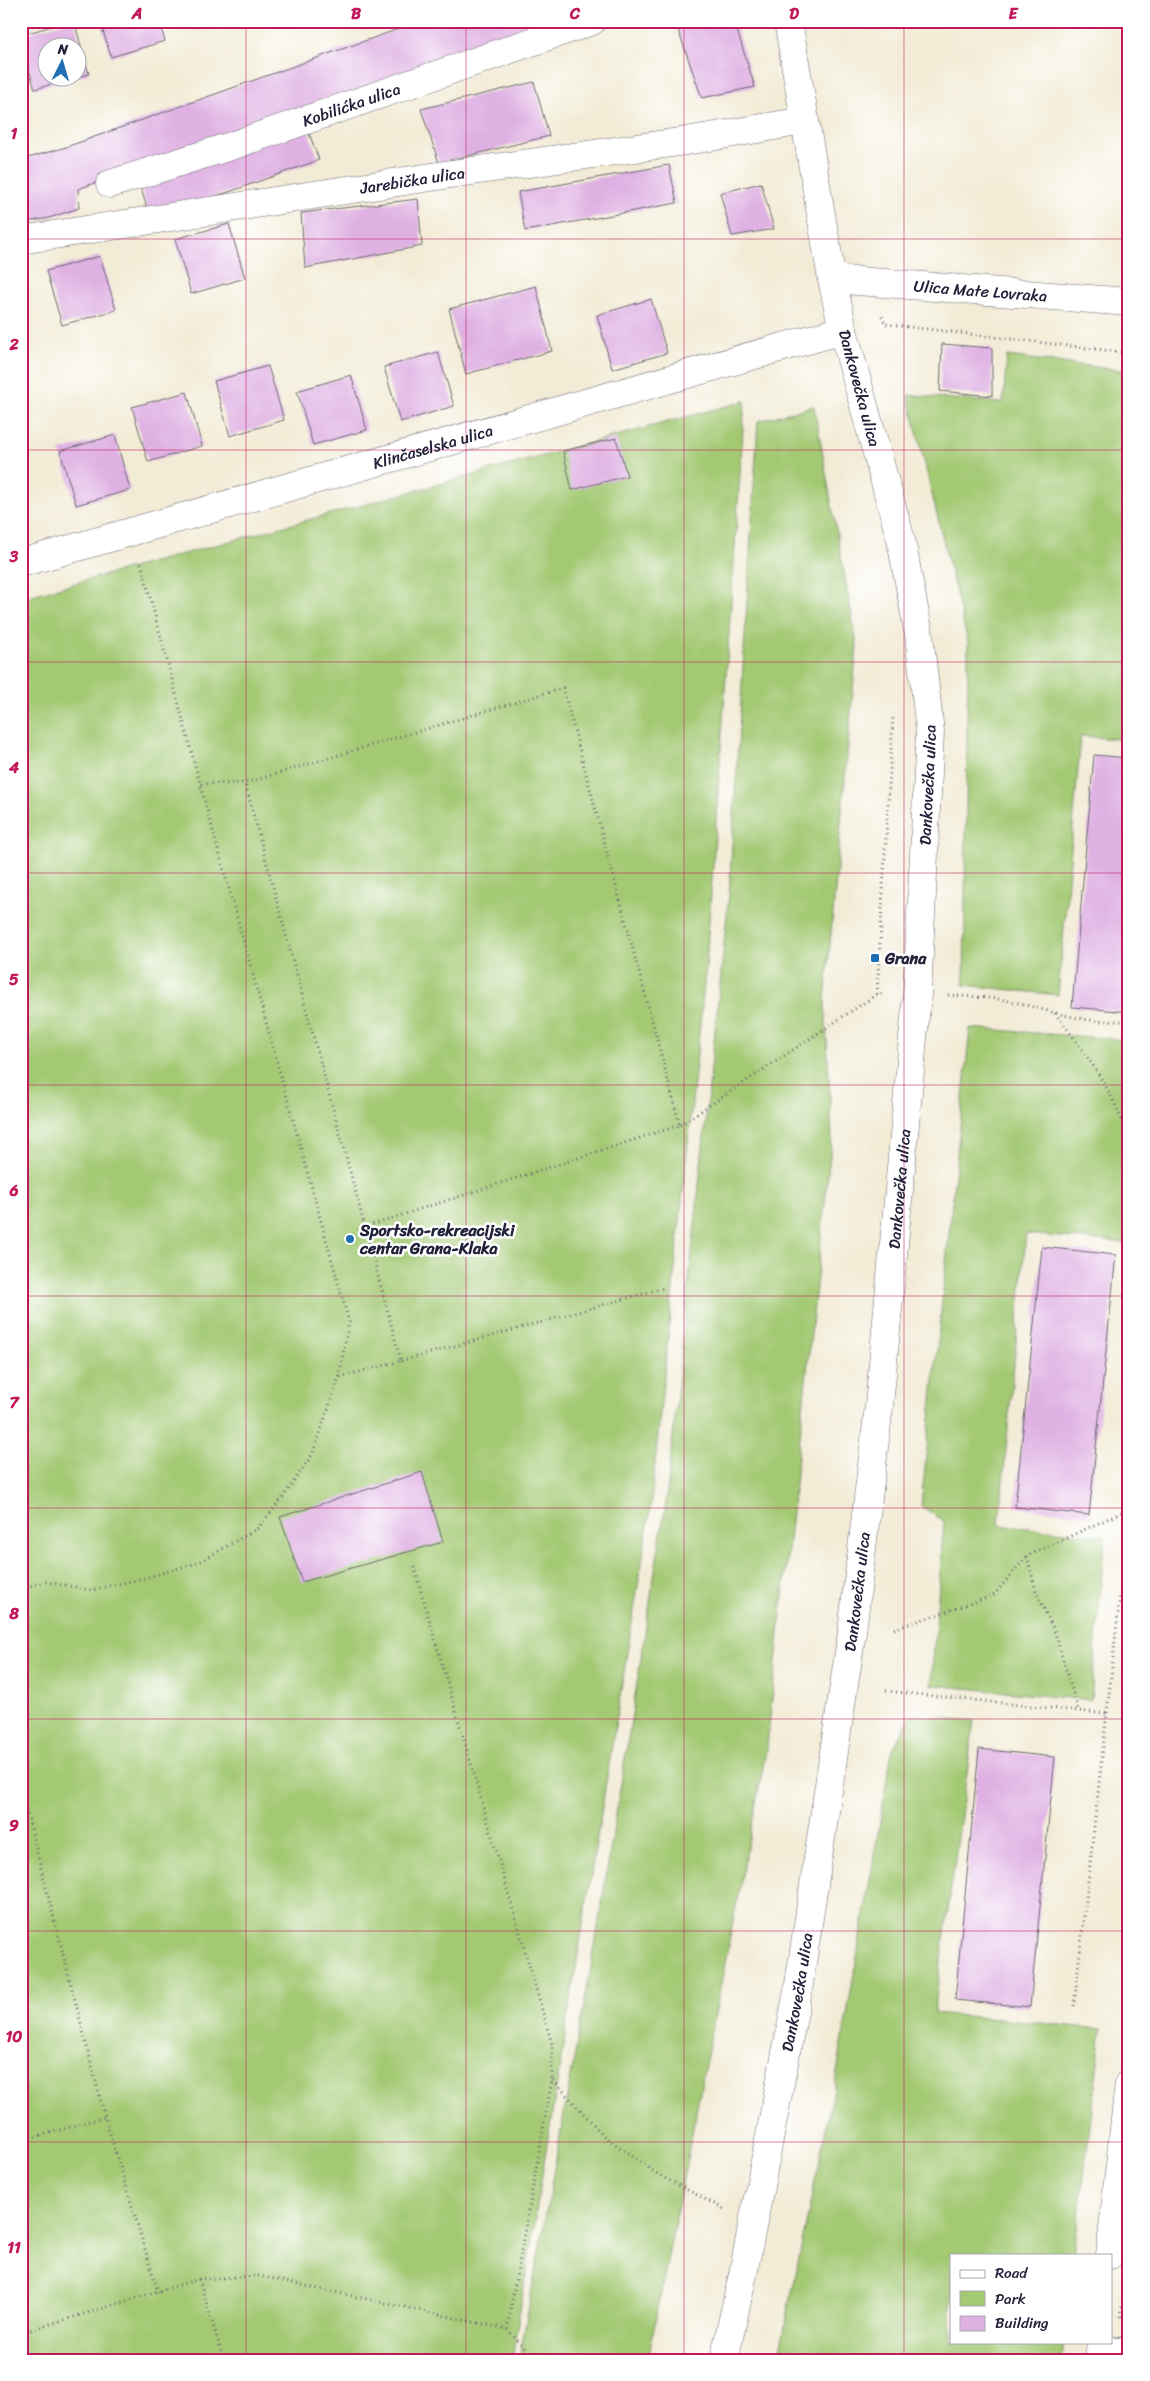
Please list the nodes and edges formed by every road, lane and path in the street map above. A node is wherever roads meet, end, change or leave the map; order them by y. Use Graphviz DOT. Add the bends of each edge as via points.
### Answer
graph roads {
  1 [pos="592,21"];
  2 [pos="788,21"];
  3 [pos="804,121"];
  4 [pos="110,184"];
  5 [pos="21,240"];
  6 [pos="832,280"];
  7 [pos="1129,302"];
  8 [pos="880,310"];
  9 [pos="843,330"];
  10 [pos="1129,353"];
  11 [pos="132,531"];
  12 [pos="21,563"];
  13 [pos="893,711"];
  14 [pos="245,783"];
  15 [pos="200,784"];
  16 [pos="877,994"];
  17 [pos="886,994"];
  18 [pos="943,995"];
  19 [pos="1055,1013"];
  20 [pos="1129,1020"];
  21 [pos="680,1125"];
  22 [pos="1129,1213"];
  23 [pos="365,1227"];
  24 [pos="664,1288"];
  25 [pos="401,1361"];
  26 [pos="339,1377"];
  27 [pos="1129,1509"];
  28 [pos="1129,1516"];
  29 [pos="1027,1556"];
  30 [pos="414,1568"];
  31 [pos="21,1588"];
  32 [pos="894,1629"];
  33 [pos="886,1691"];
  34 [pos="1078,1710"];
  35 [pos="1107,1714"];
  36 [pos="21,1790"];
  37 [pos="1074,2006"];
  38 [pos="552,2080"];
  39 [pos="1129,2083"];
  40 [pos="106,2117"];
  41 [pos="1126,2140"];
  42 [pos="21,2142"];
  43 [pos="730,2212"];
  44 [pos="1117,2247"];
  45 [pos="200,2279"];
  46 [pos="1125,2280"];
  47 [pos="158,2292"];
  48 [pos="507,2329"];
  49 [pos="21,2332"];
  50 [pos="1112,2335"];
  51 [pos="224,2360"];
  52 [pos="535,2360"];
  53 [pos="724,2360"];
  1 -- 4 [label="street, Kobilićka ulica" via="234,145"];
  2 -- 3 [label="street, Dankovečka ulica"];
  3 -- 5 [label="street, Jarebička ulica"];
  3 -- 6 [label="street, Dankovečka ulica"];
  6 -- 7 [label="street, Ulica Mate Lovraka"];
  6 -- 9 [label="street, Dankovečka ulica"];
  8 -- 10 [label="path" via="885,324"];
  9 -- 11 [label="street, Klinčaselska ulica"];
  9 -- 53 [label="street, Dankovečka ulica" via="901,540 919,635 930,732 917,995 879,1406 852,1632 798,1991"];
  11 -- 12 [label="street, Klinčaselska ulica"];
  11 -- 15 [label="path"];
  13 -- 16 [label="path"];
  14 -- 15 [label="path"];
  14 -- 21 [label="path" via="563,688"];
  14 -- 23 [label="path"];
  15 -- 26 [label="path" via="349,1322"];
  16 -- 17 [label="path"];
  16 -- 21 [label="path"];
  18 -- 19 [label="path" via="1012,1002"];
  19 -- 20 [label="path" via="1078,1020"];
  19 -- 22 [label="path" via="1076,1040 1114,1105 1127,1140 1125,1198"];
  21 -- 23 [label="path"];
  23 -- 25 [label="path"];
  24 -- 25 [label="path"];
  25 -- 26 [label="path"];
  26 -- 31 [label="path" via="313,1453 258,1528 200,1562 146,1578 92,1590 46,1582"];
  27 -- 29 [label="path"];
  28 -- 35 [label="path"];
  29 -- 32 [label="path" via="993,1596"];
  29 -- 34 [label="path" via="1036,1591 1055,1632"];
  30 -- 38 [label="path" via="552,2044"];
  33 -- 34 [label="path"];
  34 -- 35 [label="path"];
  35 -- 37 [label="path"];
  36 -- 40 [label="path"];
  38 -- 43 [label="path" via="604,2137 659,2175"];
  38 -- 48 [label="path"];
  39 -- 41 [label="street"];
  40 -- 42 [label="path"];
  40 -- 47 [label="path"];
  41 -- 44 [label="street"];
  45 -- 47 [label="path"];
  45 -- 48 [label="path" via="259,2276"];
  45 -- 51 [label="path"];
  46 -- 50 [label="path"];
  47 -- 49 [label="path"];
  48 -- 52 [label="path"];
}
